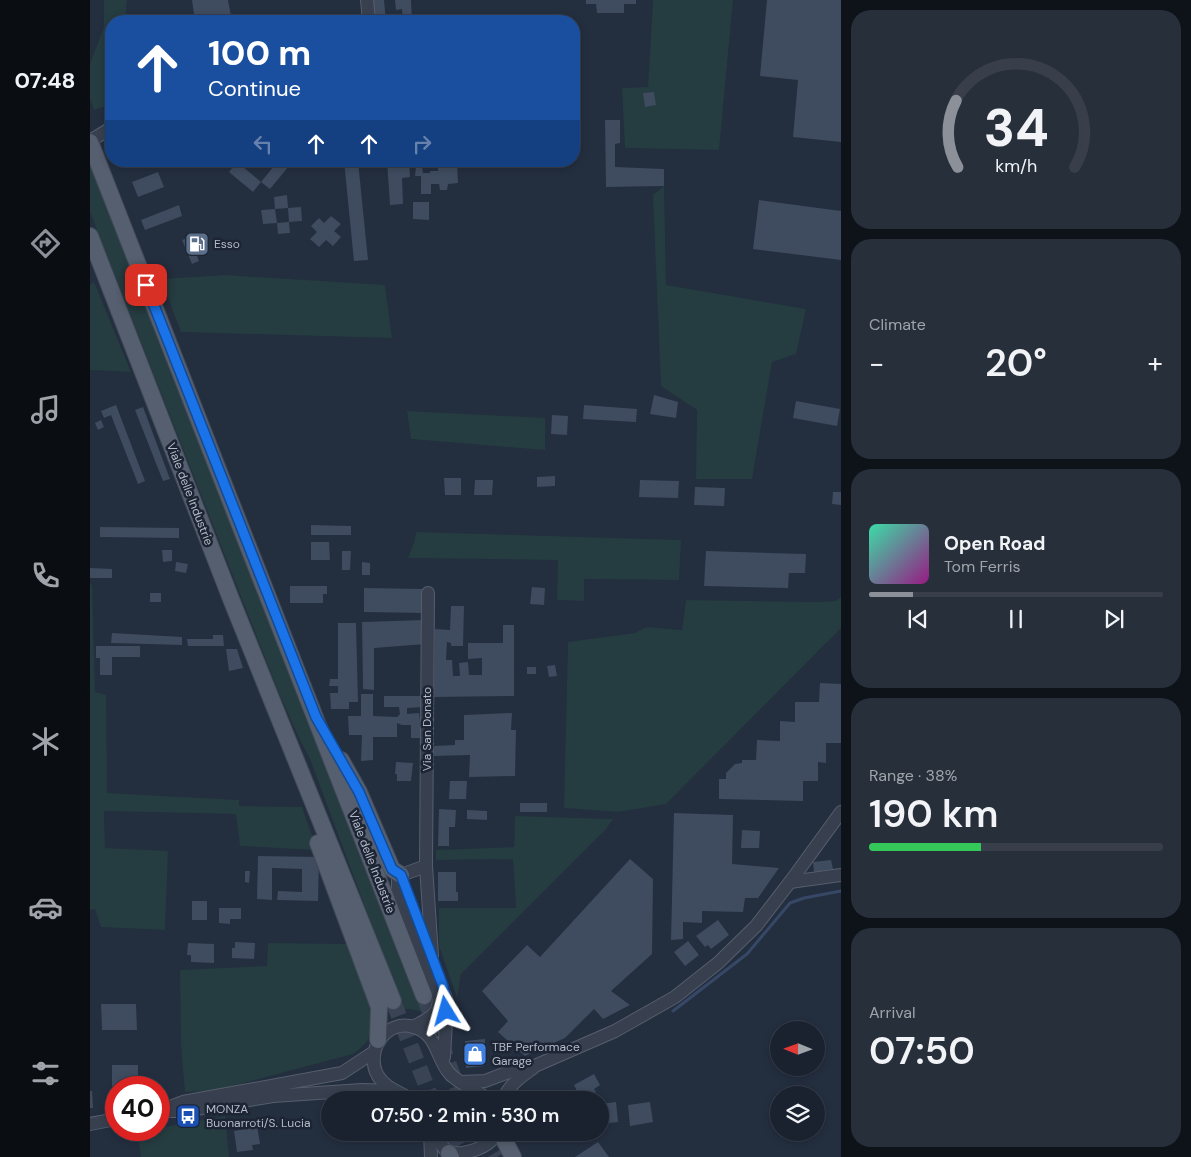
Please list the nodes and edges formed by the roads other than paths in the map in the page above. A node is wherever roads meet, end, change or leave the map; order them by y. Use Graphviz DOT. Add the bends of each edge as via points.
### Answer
graph roads {
  1 [pos="367,0"];
  2 [pos="368,15"];
  3 [pos="105,132"];
  4 [pos="90,142"];
  5 [pos="90,236"];
  6 [pos="428,593"];
  7 [pos="280,717"];
  8 [pos="316,717"];
  9 [pos="841,812"];
  10 [pos="426,866"];
  11 [pos="401,875"];
  12 [pos="841,875"];
  13 [pos="790,882"];
  14 [pos="432,956"];
  15 [pos="424,996"];
  16 [pos="393,1001"];
  17 [pos="413,1027"];
  18 [pos="376,1046"];
  19 [pos="444,1065"];
  20 [pos="537,1065"];
  21 [pos="461,1082"];
  22 [pos="342,1091"];
  23 [pos="394,1091"];
  24 [pos="475,1091"];
  25 [pos="507,1091"];
  26 [pos="321,1092"];
  27 [pos="170,1107"];
  28 [pos="170,1111"];
  29 [pos="105,1121"];
  30 [pos="90,1124"];
  31 [pos="430,1141"];
  32 [pos="440,1141"];
  33 [pos="492,1141"];
  34 [pos="503,1141"];
  35 [pos="445,1154"];
  36 [pos="431,1157"];
  37 [pos="512,1157"];
  1 -- 2 [label="street"];
  3 -- 4 [label="street"];
  4 -- 8 [label="main road, Viale delle Industrie"];
  5 -- 7 [label="main road, Viale delle Industrie"];
  6 -- 10 [label="street, Via San Donato"];
  7 -- 16 [label="main road, Viale delle Industrie"];
  7 -- 18 [label="main road" via="283,745 379,1008"];
  8 -- 11 [label="main road" via="359,792 392,869"];
  8 -- 15 [label="main road, Viale delle Industrie"];
  9 -- 13 [label="street"];
  10 -- 11 [label="street"];
  10 -- 14 [label="street, Via San Donato"];
  11 -- 14 [label="street, Viale delle Industrie"];
  11 -- 17 [label="street" via="398,889 440,1004 437,1012"];
  12 -- 13 [label="street"];
  13 -- 20 [label="street" via="756,926 718,963 675,997 614,1031"];
  14 -- 19 [label="street, Viale delle Industrie" via="447,1004"];
  17 -- 18 [label="street" via="397,1027 382,1035"];
  17 -- 19 [label="street" via="430,1038"];
  18 -- 23 [label="street" via="376,1072"];
  18 -- 27 [label="street" via="342,1073"];
  19 -- 21 [label="street"];
  20 -- 21 [label="street" via="484,1080"];
  20 -- 25 [label="street"];
  21 -- 24 [label="street"];
  22 -- 23 [label="street"];
  26 -- 28 [label="street"];
  29 -- 30 [label="street"];
  31 -- 36 [label="street"];
  32 -- 35 [label="street"];
  33 -- 35 [label="street" via="481,1150"];
  34 -- 37 [label="main road"];
}
